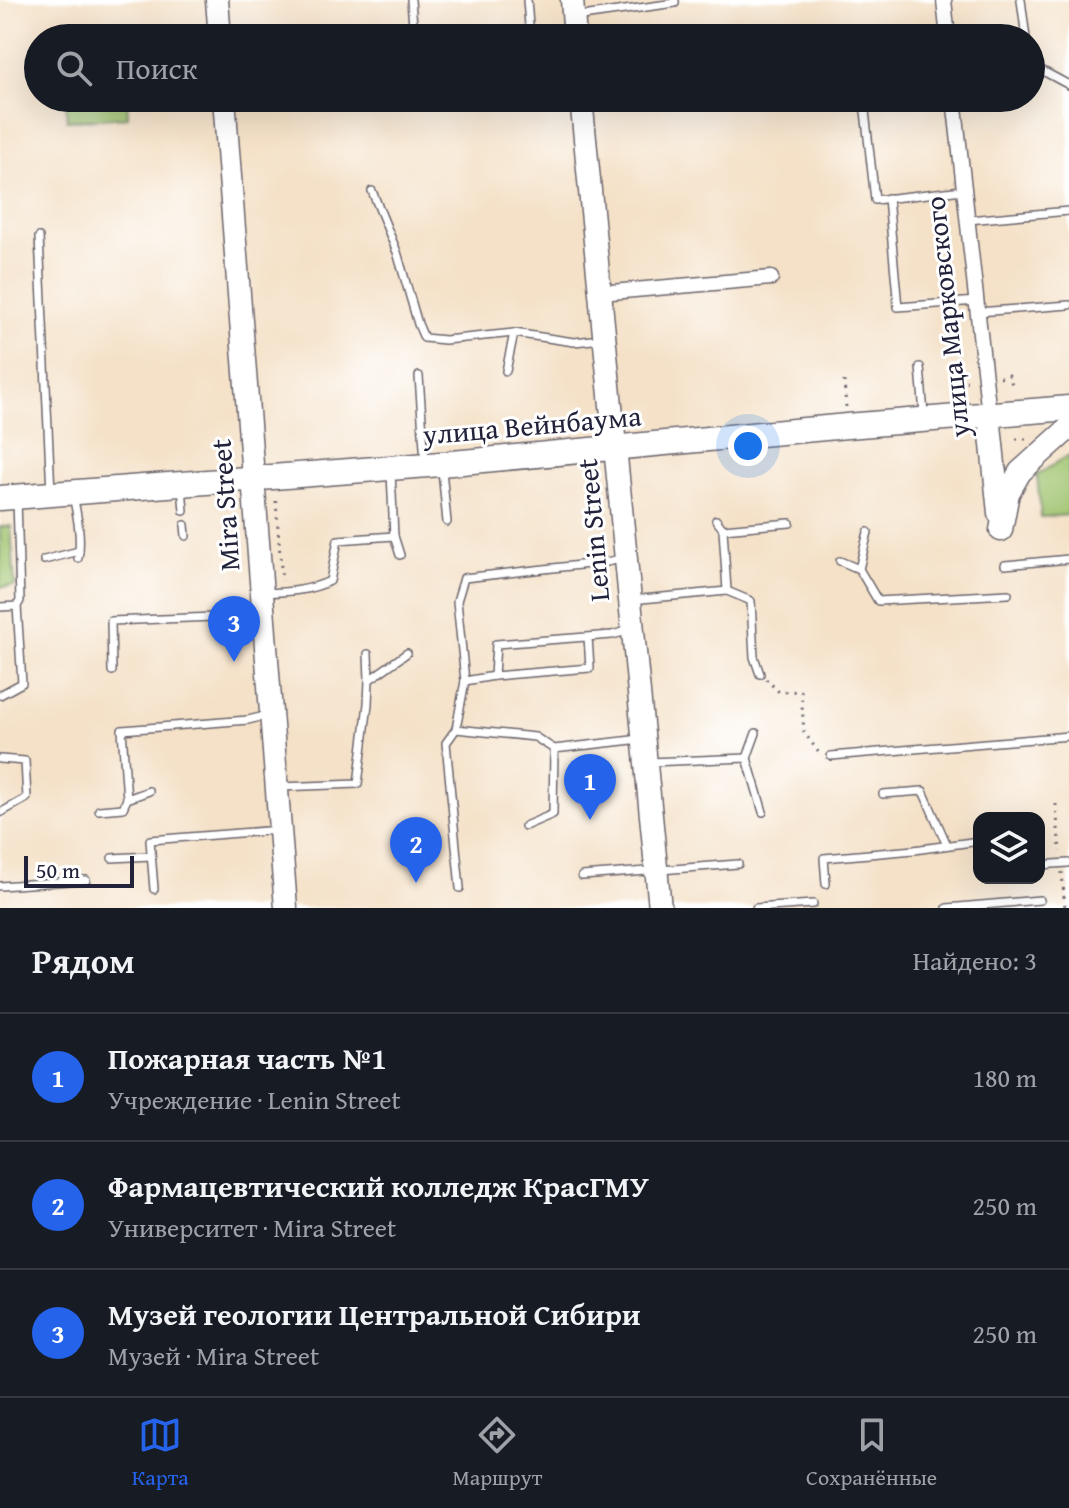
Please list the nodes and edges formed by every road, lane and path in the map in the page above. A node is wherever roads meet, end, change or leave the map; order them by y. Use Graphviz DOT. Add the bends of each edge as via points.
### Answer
graph roads {
  1 [pos="217,0"];
  2 [pos="411,0"];
  3 [pos="527,0"];
  4 [pos="675,0"];
  5 [pos="944,0"];
  6 [pos="1021,0"];
  7 [pos="573,19"];
  8 [pos="218,24"];
  9 [pos="413,24"];
  10 [pos="529,24"];
  11 [pos="947,24"];
  12 [pos="1024,24"];
  13 [pos="1045,72"];
  14 [pos="1069,85"];
  15 [pos="225,112"];
  16 [pos="582,112"];
  17 [pos="865,112"];
  18 [pos="955,112"];
  19 [pos="963,190"];
  20 [pos="372,191"];
  21 [pos="888,198"];
  22 [pos="1069,211"];
  23 [pos="967,220"];
  24 [pos="39,237"];
  25 [pos="771,278"];
  26 [pos="600,293"];
  27 [pos="1069,305"];
  28 [pos="977,306"];
  29 [pos="514,333"];
  30 [pos="605,339"];
  31 [pos="920,367"];
  32 [pos="506,371"];
  33 [pos="419,376"];
  34 [pos="992,379"];
  35 [pos="844,381"];
  36 [pos="967,381"];
  37 [pos="958,382"];
  38 [pos="1013,388"];
  39 [pos="1069,408"];
  40 [pos="989,415"];
  41 [pos="925,420"];
  42 [pos="847,426"];
  43 [pos="1069,428"];
  44 [pos="1015,430"];
  45 [pos="1016,439"];
  46 [pos="616,449"];
  47 [pos="433,464"];
  48 [pos="391,467"];
  49 [pos="253,478"];
  50 [pos="182,484"];
  51 [pos="62,494"];
  52 [pos="9,497"];
  53 [pos="276,501"];
  54 [pos="184,511"];
  55 [pos="716,520"];
  56 [pos="447,522"];
  57 [pos="790,523"];
  58 [pos="185,525"];
  59 [pos="723,529"];
  60 [pos="868,532"];
  61 [pos="186,536"];
  62 [pos="394,536"];
  63 [pos="400,555"];
  64 [pos="626,557"];
  65 [pos="1069,559"];
  66 [pos="44,560"];
  67 [pos="840,561"];
  68 [pos="1005,565"];
  69 [pos="859,569"];
  70 [pos="727,591"];
  71 [pos="1008,594"];
  72 [pos="269,599"];
  73 [pos="630,600"];
  74 [pos="17,606"];
  75 [pos="0,607"];
  76 [pos="633,629"];
  77 [pos="588,637"];
  78 [pos="407,653"];
  79 [pos="368,654"];
  80 [pos="112,671"];
  81 [pos="760,674"];
  82 [pos="494,676"];
  83 [pos="369,680"];
  84 [pos="465,681"];
  85 [pos="0,695"];
  86 [pos="271,714"];
  87 [pos="456,729"];
  88 [pos="756,733"];
  89 [pos="1069,736"];
  90 [pos="643,738"];
  91 [pos="879,742"];
  92 [pos="554,749"];
  93 [pos="880,752"];
  94 [pos="819,753"];
  95 [pos="831,756"];
  96 [pos="747,758"];
  97 [pos="0,759"];
  98 [pos="646,762"];
  99 [pos="277,787"];
  100 [pos="149,791"];
  101 [pos="883,794"];
  102 [pos="127,799"];
  103 [pos="99,810"];
  104 [pos="763,812"];
  105 [pos="0,813"];
  106 [pos="525,826"];
  107 [pos="280,830"];
  108 [pos="973,842"];
  109 [pos="947,845"];
  110 [pos="151,856"];
  111 [pos="112,858"];
  112 [pos="1068,863"];
  113 [pos="738,864"];
  114 [pos="1045,865"];
  115 [pos="656,871"];
  116 [pos="582,876"];
  117 [pos="86,880"];
  118 [pos="826,884"];
  119 [pos="0,886"];
  120 [pos="460,888"];
  121 [pos="154,889"];
  122 [pos="1040,900"];
  123 [pos="813,904"];
  124 [pos="286,908"];
  125 [pos="660,908"];
  126 [pos="756,908"];
  127 [pos="947,908"];
  1 -- 8 [label="main road"];
  2 -- 9 [label="lane"];
  3 -- 10 [label="lane"];
  4 -- 7 [label="lane"];
  5 -- 11 [label="street"];
  6 -- 12 [label="lane"];
  13 -- 14 [label="lane"];
  15 -- 49 [label="main road, Mira Street"];
  16 -- 26 [label="main road, Lenin Street"];
  17 -- 21 [label="lane" via="875,200"];
  18 -- 19 [label="street, улица Марковского"];
  19 -- 21 [label="lane"];
  19 -- 23 [label="street, улица Марковского"];
  20 -- 29 [label="lane" via="424,338"];
  21 -- 28 [label="lane" via="898,307"];
  22 -- 23 [label="lane"];
  23 -- 28 [label="street, улица Марковского"];
  24 -- 51 [label="lane"];
  25 -- 26 [label="street"];
  26 -- 30 [label="main road, Lenin Street"];
  27 -- 28 [label="lane"];
  28 -- 40 [label="street, улица Марковского"];
  29 -- 30 [label="lane" via="574,342"];
  29 -- 32 [label="lane"];
  30 -- 46 [label="main road, Lenin Street"];
  31 -- 41 [label="lane"];
  33 -- 47 [label="lane"];
  34 -- 38 [label="path" via="1009,375"];
  35 -- 42 [label="path"];
  36 -- 37 [label="path"];
  39 -- 40 [label="highway, улица Вейнбаума"];
  40 -- 41 [label="highway, улица Вейнбаума"];
  40 -- 43 [label="main road, улица Марковского" via="1001,530 1008,493 1020,472"];
  41 -- 42 [label="highway, улица Вейнбаума"];
  42 -- 46 [label="highway, улица Вейнбаума"];
  44 -- 45 [label="path"];
  46 -- 47 [label="highway, улица Вейнбаума"];
  46 -- 64 [label="main road, Lenin Street"];
  47 -- 48 [label="highway, улица Вейнбаума"];
  47 -- 56 [label="lane"];
  48 -- 49 [label="highway, улица Вейнбаума"];
  48 -- 62 [label="lane"];
  49 -- 50 [label="highway, улица Вейнбаума"];
  49 -- 72 [label="main road, Mira Street"];
  50 -- 51 [label="highway, улица Вейнбаума"];
  50 -- 54 [label="lane"];
  51 -- 52 [label="highway, улица Вейнбаума"];
  51 -- 66 [label="lane" via="77,517 78,555"];
  52 -- 74 [label="lane"];
  53 -- 72 [label="path"];
  55 -- 59 [label="lane"];
  57 -- 59 [label="lane"];
  58 -- 61 [label="lane"];
  59 -- 70 [label="lane"];
  60 -- 69 [label="lane"];
  62 -- 63 [label="lane"];
  62 -- 72 [label="lane" via="338,540 330,581"];
  64 -- 73 [label="main road, Lenin Street"];
  64 -- 84 [label="lane" via="464,578 457,601"];
  65 -- 68 [label="lane"];
  67 -- 69 [label="lane"];
  69 -- 71 [label="lane" via="878,601"];
  70 -- 73 [label="lane"];
  70 -- 81 [label="lane" via="751,601"];
  72 -- 80 [label="lane" via="240,616 111,621"];
  72 -- 86 [label="main road, Mira Street"];
  73 -- 76 [label="main road, Lenin Street"];
  74 -- 75 [label="lane"];
  74 -- 85 [label="lane" via="22,683"];
  76 -- 77 [label="lane"];
  76 -- 90 [label="main road, Lenin Street"];
  77 -- 82 [label="lane" via="496,644"];
  77 -- 82 [label="lane" via="590,668"];
  78 -- 83 [label="lane"];
  79 -- 83 [label="lane"];
  81 -- 94 [label="path" via="779,692 801,691 804,732"];
  82 -- 84 [label="lane"];
  83 -- 99 [label="lane" via="358,784"];
  84 -- 87 [label="lane"];
  86 -- 99 [label="main road, Mira Street"];
  86 -- 102 [label="lane" via="122,730"];
  87 -- 92 [label="lane" via="535,737"];
  87 -- 120 [label="lane" via="446,743"];
  88 -- 96 [label="lane"];
  89 -- 93 [label="lane"];
  90 -- 92 [label="lane"];
  90 -- 98 [label="main road, Lenin Street"];
  91 -- 93 [label="lane"];
  92 -- 106 [label="lane" via="553,814"];
  93 -- 95 [label="lane"];
  96 -- 98 [label="lane"];
  96 -- 104 [label="lane"];
  97 -- 105 [label="lane" via="25,761 27,798"];
  98 -- 115 [label="main road, Lenin Street"];
  99 -- 107 [label="main road, Mira Street"];
  100 -- 102 [label="lane"];
  101 -- 109 [label="lane" via="923,791"];
  102 -- 103 [label="lane" via="123,808"];
  107 -- 110 [label="lane" via="150,840"];
  107 -- 124 [label="main road, Mira Street"];
  108 -- 109 [label="lane"];
  109 -- 118 [label="lane" via="824,858"];
  110 -- 111 [label="lane"];
  110 -- 121 [label="lane"];
  112 -- 114 [label="lane"];
  113 -- 115 [label="lane"];
  115 -- 116 [label="lane"];
  115 -- 125 [label="main road, Lenin Street"];
  117 -- 119 [label="lane"];
  122 -- 127 [label="lane"];
  123 -- 126 [label="lane"];
}
